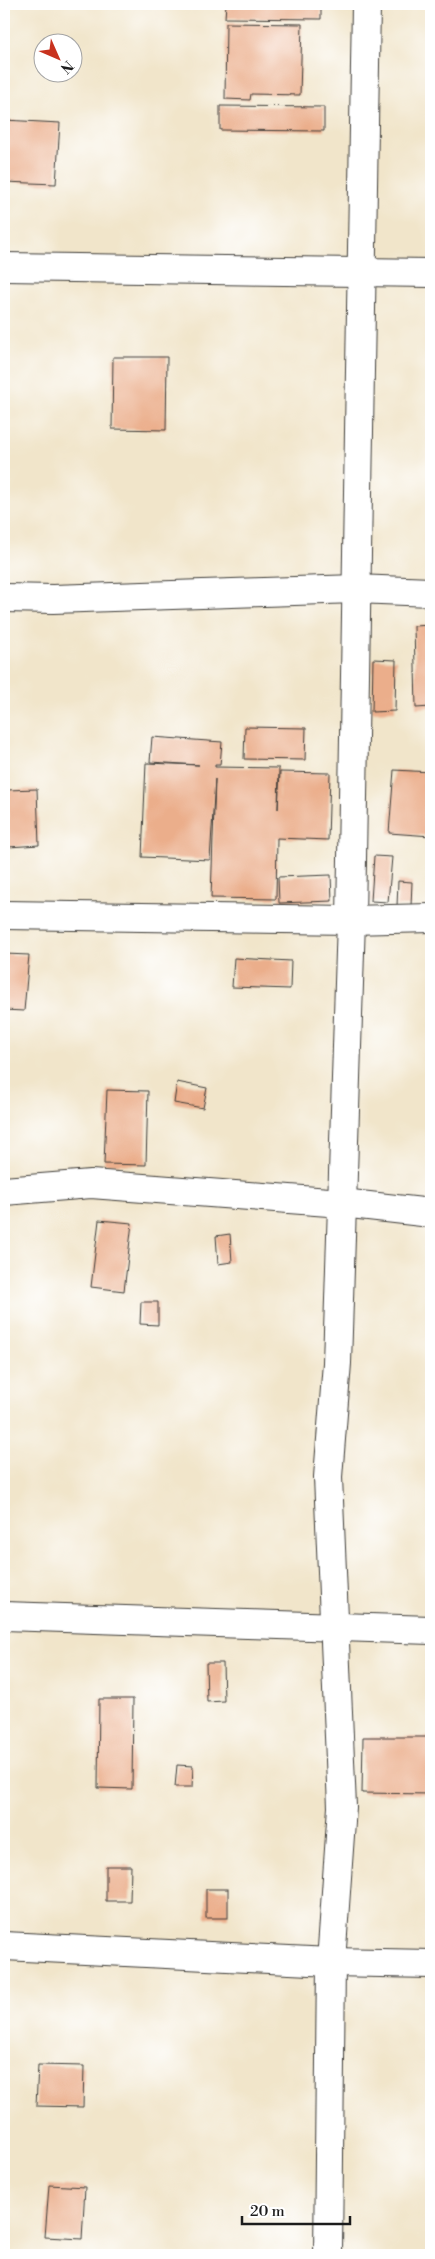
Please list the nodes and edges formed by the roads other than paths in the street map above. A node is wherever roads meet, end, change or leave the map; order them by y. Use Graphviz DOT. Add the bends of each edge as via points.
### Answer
graph roads {
  1 [pos="366,4"];
  2 [pos="4,268"];
  3 [pos="362,271"];
  4 [pos="431,272"];
  5 [pos="356,590"];
  6 [pos="431,592"];
  7 [pos="4,598"];
  8 [pos="4,915"];
  9 [pos="431,918"];
  10 [pos="351,920"];
  11 [pos="4,1191"];
  12 [pos="342,1202"];
  13 [pos="431,1213"];
  14 [pos="4,1616"];
  15 [pos="336,1629"];
  16 [pos="431,1630"];
  17 [pos="4,1946"];
  18 [pos="331,1962"];
  19 [pos="431,1964"];
  20 [pos="328,2255"];
  1 -- 3 [label="street"];
  2 -- 3 [label="street"];
  3 -- 4 [label="street"];
  3 -- 5 [label="street"];
  5 -- 6 [label="street"];
  5 -- 7 [label="street"];
  5 -- 10 [label="street"];
  8 -- 10 [label="street"];
  9 -- 10 [label="street"];
  10 -- 12 [label="street"];
  11 -- 12 [label="street" via="90,1184"];
  12 -- 13 [label="street"];
  12 -- 15 [label="street" via="337,1363 328,1477"];
  14 -- 15 [label="street"];
  15 -- 16 [label="street"];
  15 -- 18 [label="street" via="342,1807"];
  17 -- 18 [label="street"];
  18 -- 19 [label="street"];
  18 -- 20 [label="street"];
}
